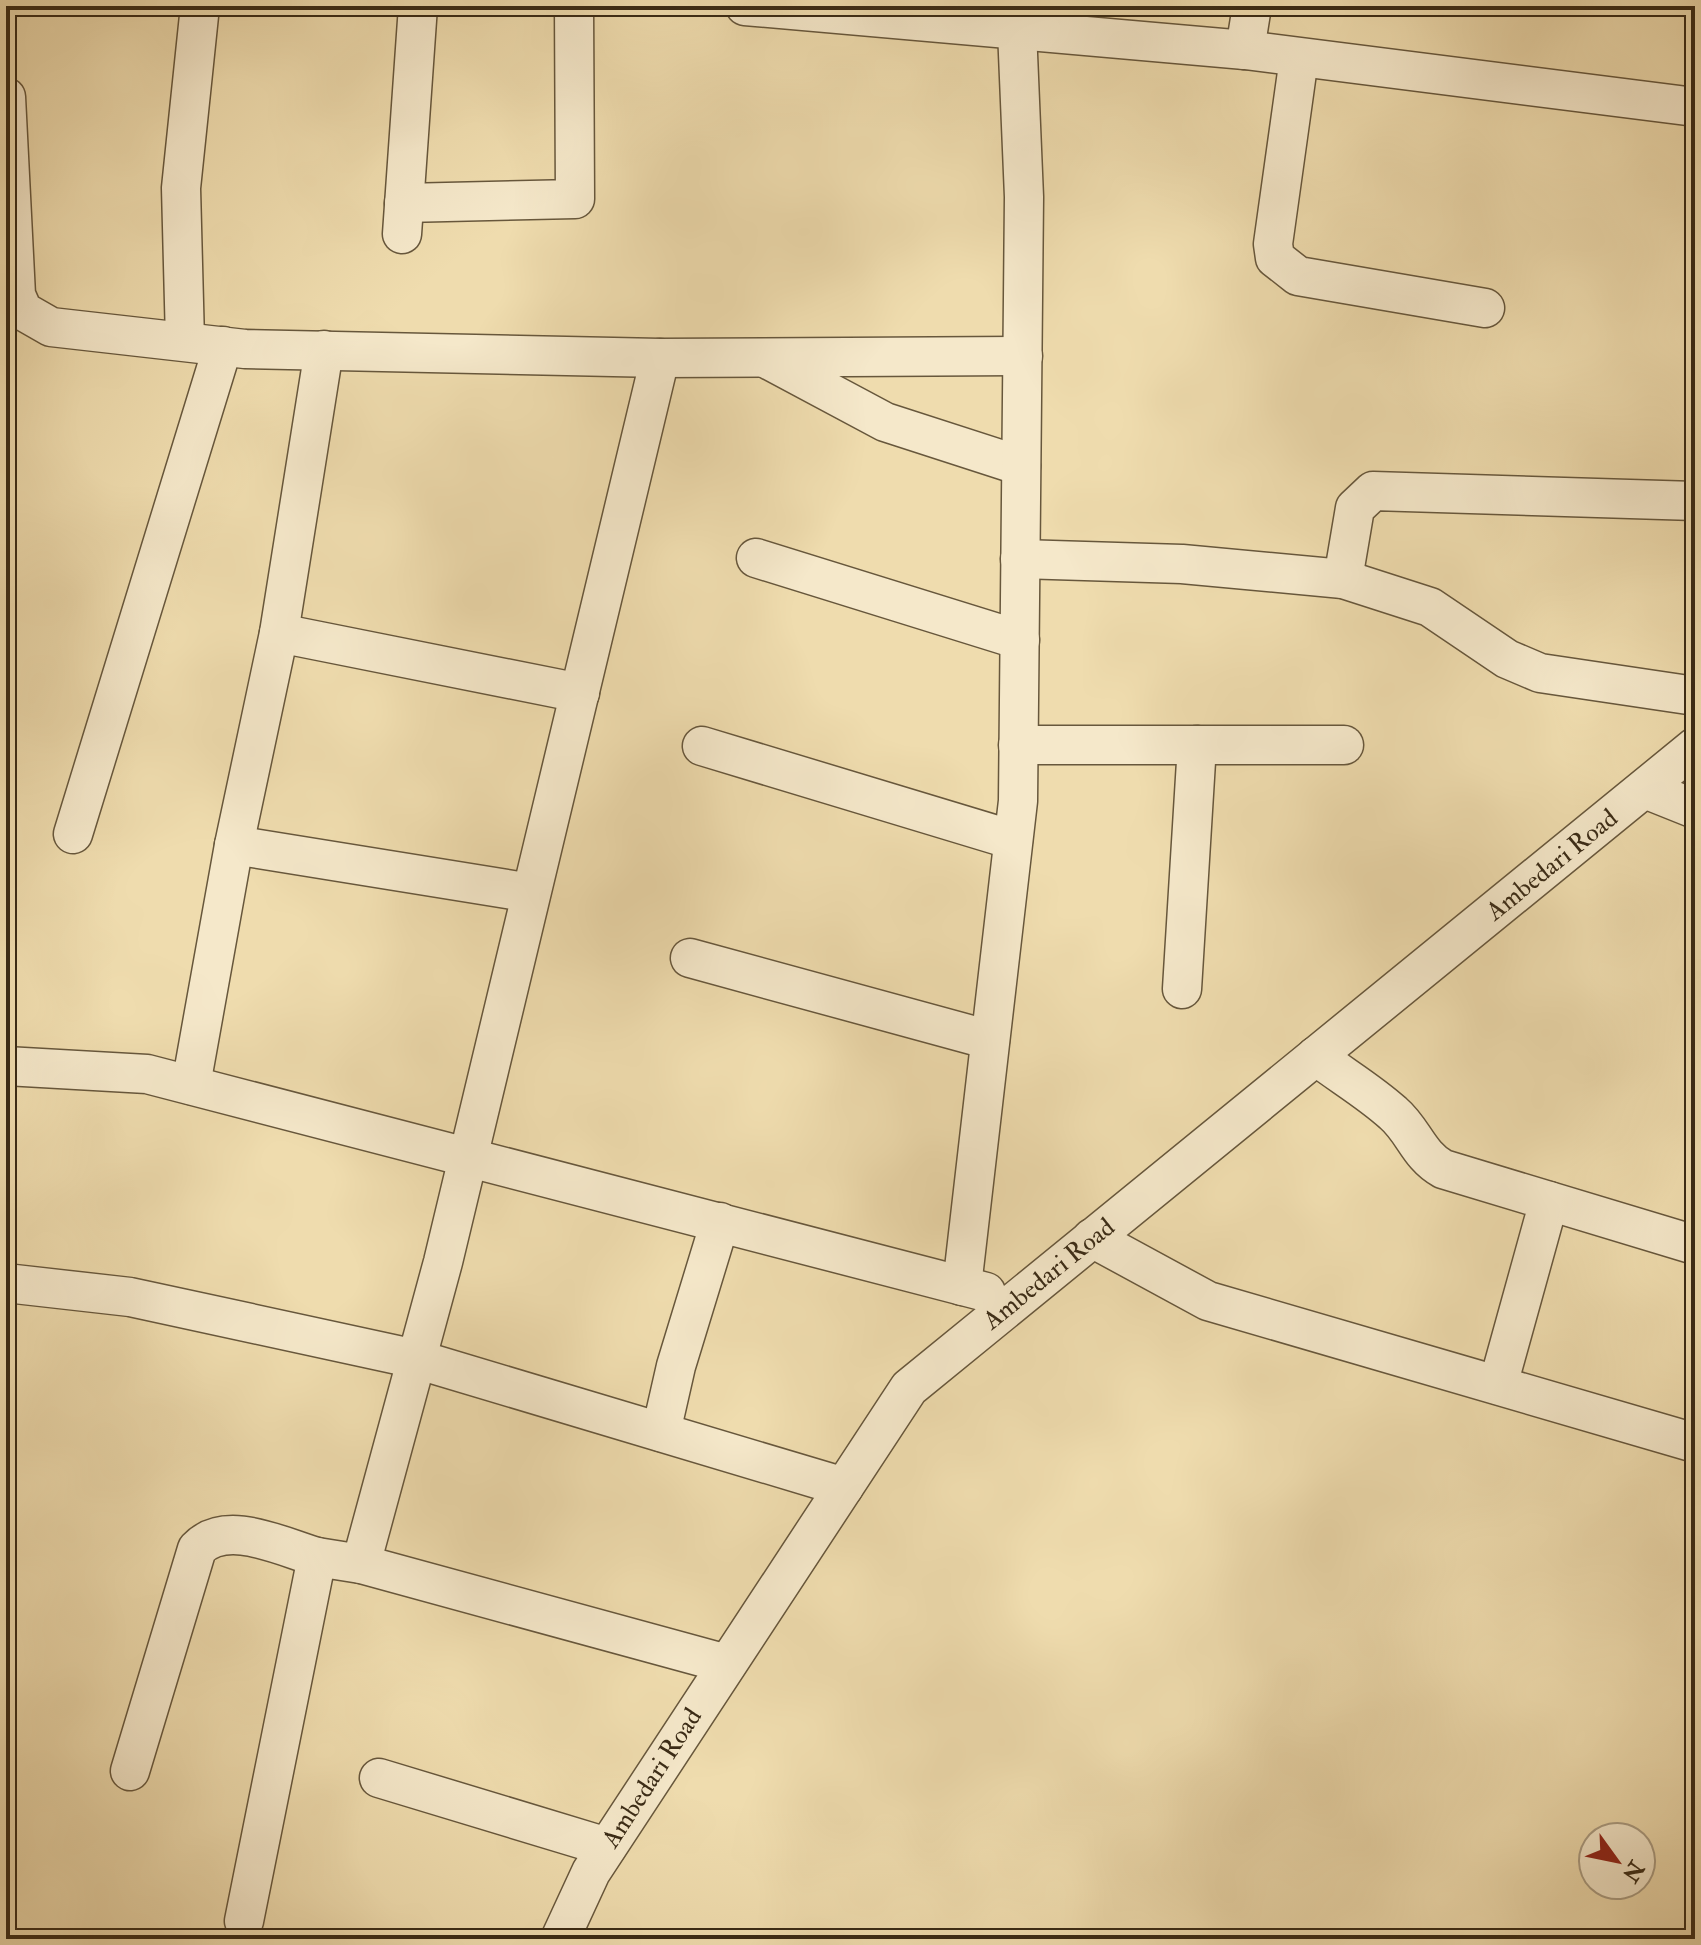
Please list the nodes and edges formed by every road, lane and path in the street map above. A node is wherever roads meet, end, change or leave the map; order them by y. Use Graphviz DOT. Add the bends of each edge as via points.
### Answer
graph roads {
  1 [pos="200,6"];
  2 [pos="418,6"];
  3 [pos="574,6"];
  4 [pos="1252,6"];
  5 [pos="759,7"];
  6 [pos="1016,19"];
  7 [pos="1245,50"];
  8 [pos="1299,58"];
  9 [pos="6,97"];
  10 [pos="1695,107"];
  11 [pos="1485,308"];
  12 [pos="185,341"];
  13 [pos="223,346"];
  14 [pos="324,350"];
  15 [pos="1023,356"];
  16 [pos="762,357"];
  17 [pos="660,358"];
  18 [pos="1021,466"];
  19 [pos="1695,501"];
  20 [pos="756,558"];
  21 [pos="1020,559"];
  22 [pos="1343,579"];
  23 [pos="279,633"];
  24 [pos="1020,640"];
  25 [pos="580,693"];
  26 [pos="1695,696"];
  27 [pos="1018,745"];
  28 [pos="1197,745"];
  29 [pos="1344,745"];
  30 [pos="702,746"];
  31 [pos="1695,747"];
  32 [pos="1645,789"];
  33 [pos="1695,809"];
  34 [pos="73,834"];
  35 [pos="1013,840"];
  36 [pos="234,845"];
  37 [pos="531,893"];
  38 [pos="690,958"];
  39 [pos="1182,989"];
  40 [pos="990,1040"];
  41 [pos="1316,1056"];
  42 [pos="6,1066"];
  43 [pos="191,1085"];
  44 [pos="468,1156"];
  45 [pos="1549,1201"];
  46 [pos="720,1222"];
  47 [pos="1092,1238"];
  48 [pos="1695,1245"];
  49 [pos="6,1283"];
  50 [pos="962,1286"];
  51 [pos="1016,1300"];
  52 [pos="416,1359"];
  53 [pos="1498,1385"];
  54 [pos="661,1432"];
  55 [pos="1695,1443"];
  56 [pos="844,1487"];
  57 [pos="317,1557"];
  58 [pos="361,1564"];
  59 [pos="727,1664"];
  60 [pos="130,1771"];
  61 [pos="379,1778"];
  62 [pos="607,1847"];
  63 [pos="244,1921"];
  64 [pos="560,1939"];
  1 -- 12 [label="street" via="181,188"];
  2 -- 3 [label="street" via="403,219 575,199"];
  4 -- 7 [label="street"];
  5 -- 6 [label="street"];
  6 -- 7 [label="street"];
  6 -- 15 [label="street" via="1024,197"];
  7 -- 8 [label="street"];
  8 -- 10 [label="street"];
  8 -- 11 [label="street" via="1275,258 1298,276"];
  9 -- 12 [label="street" via="16,295 23,311 51,327 74,332"];
  12 -- 13 [label="street"];
  13 -- 14 [label="street"];
  13 -- 34 [label="street"];
  14 -- 17 [label="street"];
  14 -- 23 [label="street"];
  15 -- 16 [label="street"];
  15 -- 18 [label="street"];
  16 -- 17 [label="street"];
  16 -- 18 [label="street" via="885,422"];
  17 -- 25 [label="street"];
  18 -- 21 [label="street"];
  19 -- 22 [label="street" via="1373,491 1355,508"];
  20 -- 24 [label="street"];
  21 -- 22 [label="street" via="1182,564"];
  21 -- 24 [label="street"];
  22 -- 26 [label="street" via="1430,607 1531,671"];
  23 -- 25 [label="street"];
  23 -- 36 [label="street"];
  24 -- 27 [label="street"];
  25 -- 37 [label="street"];
  27 -- 28 [label="street"];
  27 -- 35 [label="street"];
  28 -- 29 [label="street"];
  28 -- 39 [label="street"];
  30 -- 35 [label="street"];
  31 -- 32 [label="street, Ambedari Road"];
  32 -- 33 [label="street"];
  32 -- 41 [label="street, Ambedari Road"];
  35 -- 40 [label="street"];
  36 -- 37 [label="street"];
  36 -- 43 [label="street"];
  37 -- 44 [label="street"];
  38 -- 40 [label="street"];
  40 -- 50 [label="street"];
  41 -- 45 [label="street" via="1393,1112 1429,1161"];
  41 -- 47 [label="street, Ambedari Road"];
  42 -- 43 [label="street" via="147,1074"];
  43 -- 44 [label="street"];
  44 -- 46 [label="street"];
  44 -- 52 [label="street"];
  45 -- 48 [label="street"];
  45 -- 53 [label="street"];
  46 -- 50 [label="street"];
  46 -- 54 [label="street"];
  47 -- 51 [label="street, Ambedari Road"];
  47 -- 53 [label="street" via="1208,1301"];
  49 -- 52 [label="street" via="130,1297"];
  50 -- 51 [label="street"];
  51 -- 56 [label="street, Ambedari Road" via="909,1388"];
  52 -- 54 [label="street"];
  52 -- 58 [label="street"];
  53 -- 55 [label="street"];
  54 -- 56 [label="street"];
  56 -- 59 [label="street, Ambedari Road"];
  57 -- 58 [label="street"];
  57 -- 60 [label="street" via="239,1535 217,1535 197,1549"];
  57 -- 63 [label="street"];
  58 -- 59 [label="street"];
  59 -- 62 [label="street, Ambedari Road"];
  61 -- 62 [label="street"];
  62 -- 64 [label="street, Ambedari Road"];
}
